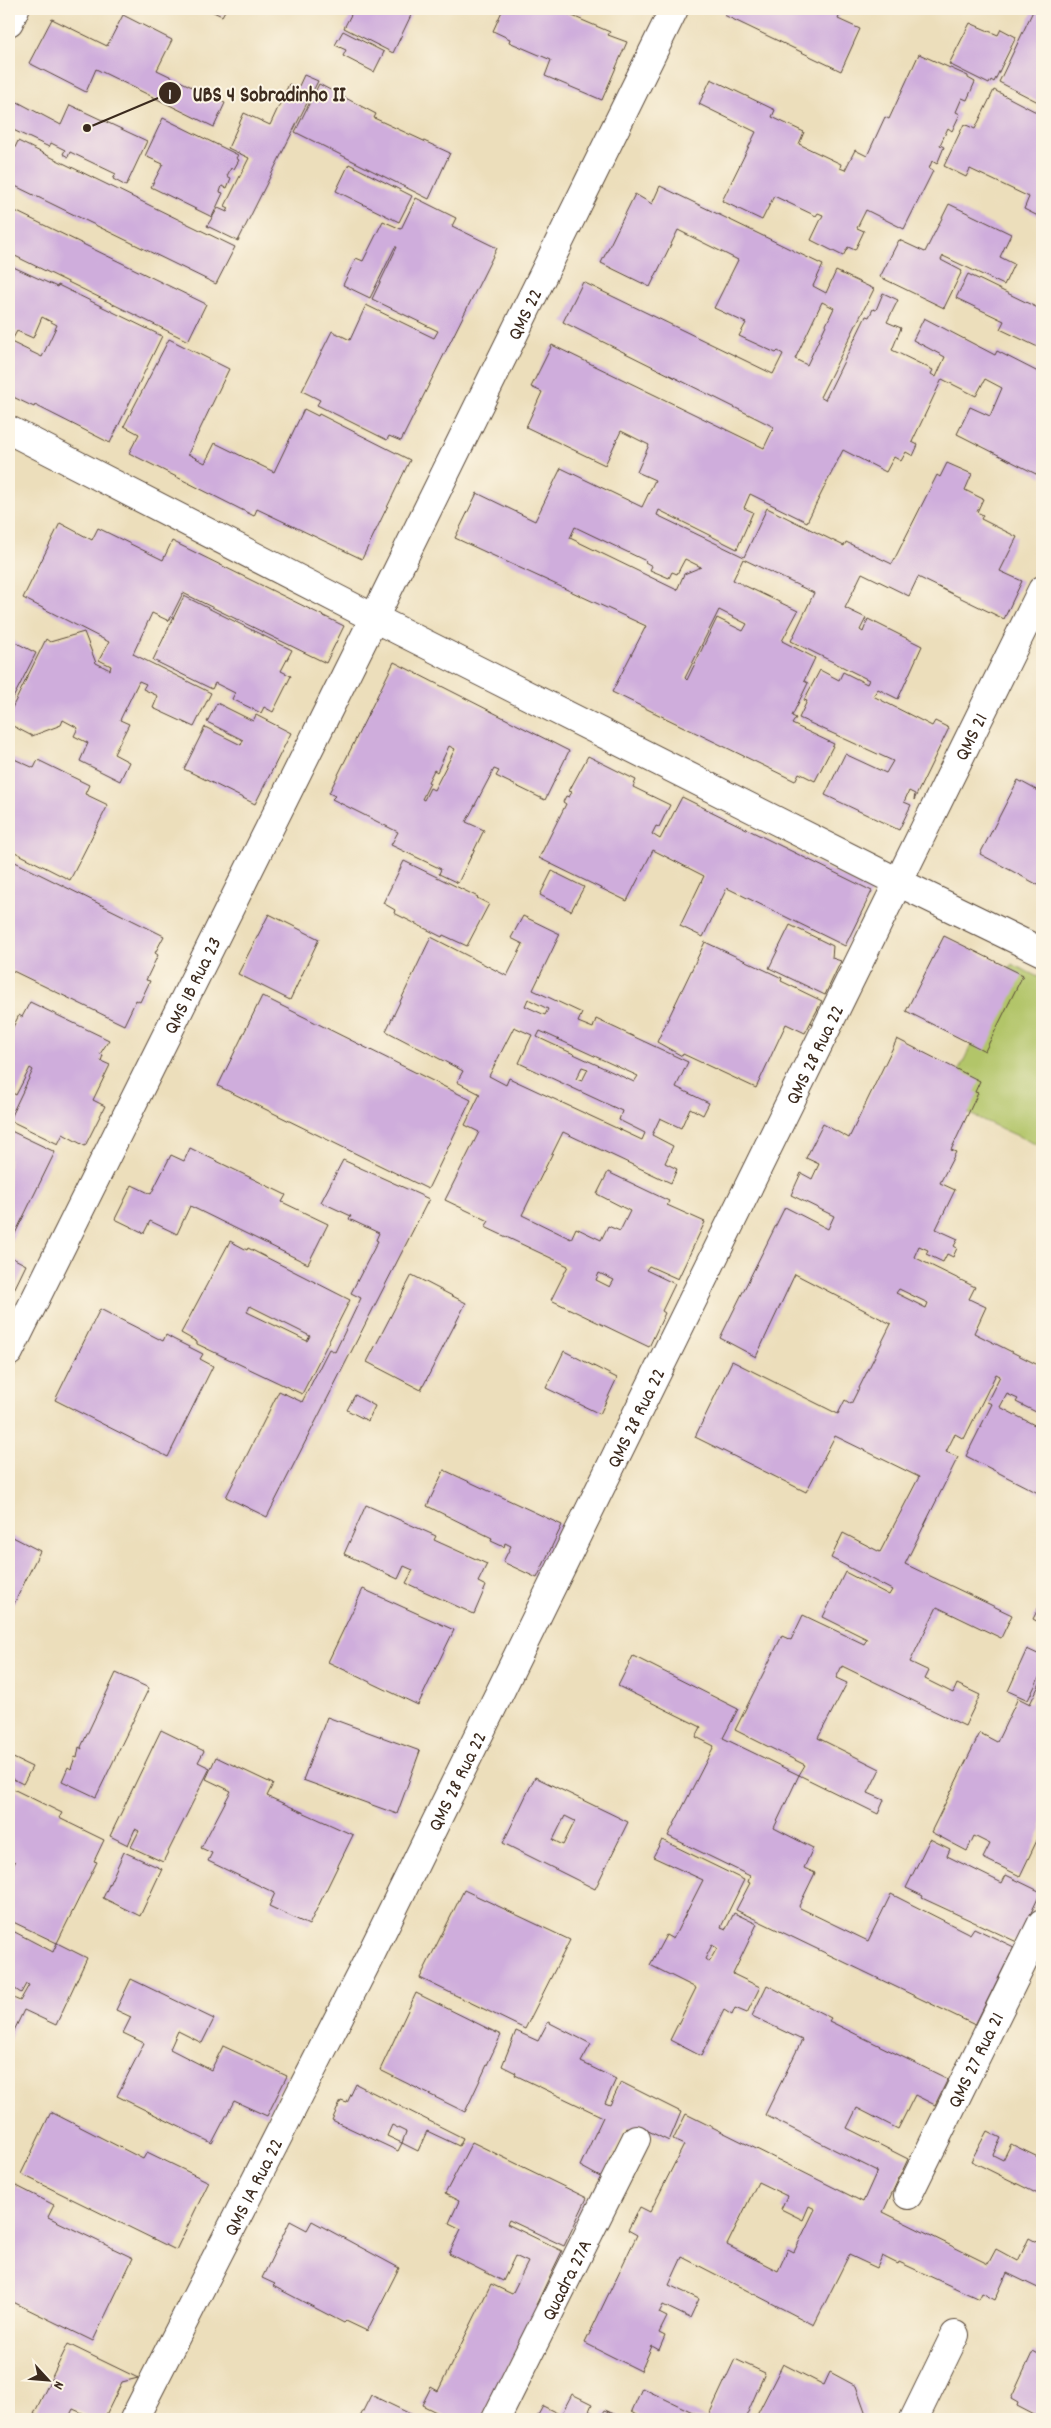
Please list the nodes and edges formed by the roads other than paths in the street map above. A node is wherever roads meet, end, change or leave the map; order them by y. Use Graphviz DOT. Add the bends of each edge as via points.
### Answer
graph roads {
  1 [pos="15,9"];
  2 [pos="674,9"];
  3 [pos="9,22"];
  4 [pos="9,430"];
  5 [pos="1042,590"];
  6 [pos="374,618"];
  7 [pos="898,882"];
  8 [pos="1042,952"];
  9 [pos="9,1352"];
  10 [pos="1042,1923"];
  11 [pos="371,1954"];
  12 [pos="636,2139"];
  13 [pos="908,2195"];
  14 [pos="955,2335"];
  15 [pos="134,2419"];
  16 [pos="496,2419"];
  17 [pos="914,2419"];
  1 -- 3 [label="street"];
  2 -- 6 [label="street, QMS 22"];
  4 -- 6 [label="street"];
  5 -- 7 [label="street, QMS 21"];
  6 -- 7 [label="street"];
  6 -- 9 [label="street, QMS 1B Rua 23"];
  7 -- 8 [label="street"];
  7 -- 11 [label="street, QMS 28 Rua 22"];
  10 -- 13 [label="street, QMS 27 Rua 21"];
  11 -- 15 [label="street, QMS 1A Rua 22"];
  12 -- 16 [label="street, Quadra 27A"];
  14 -- 17 [label="street"];
}
